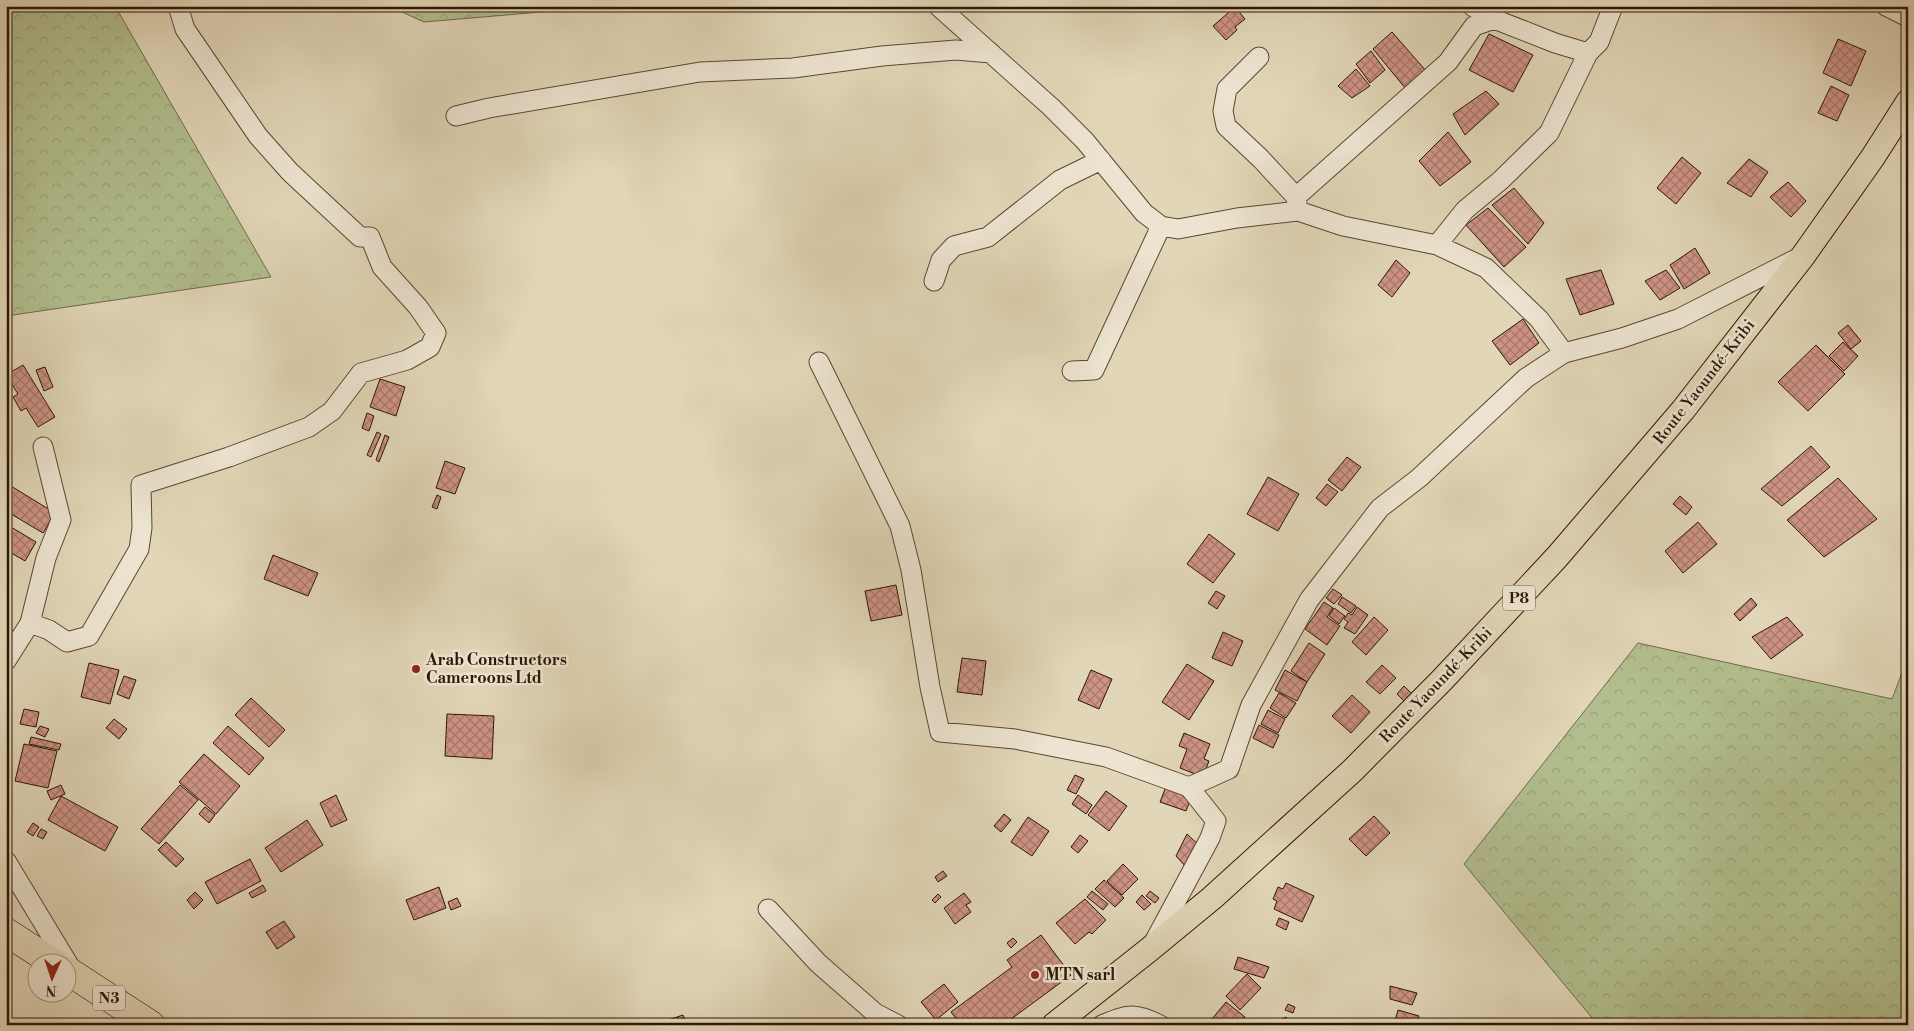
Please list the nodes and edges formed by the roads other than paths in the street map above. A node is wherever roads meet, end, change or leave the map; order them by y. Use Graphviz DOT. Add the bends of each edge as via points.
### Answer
graph roads {
  1 [pos="178,6"];
  2 [pos="938,6"];
  3 [pos="1472,6"];
  4 [pos="1613,6"];
  5 [pos="1886,6"];
  6 [pos="1908,17"];
  7 [pos="1494,19"];
  8 [pos="991,53"];
  9 [pos="1588,53"];
  10 [pos="1259,57"];
  11 [pos="1908,102"];
  12 [pos="456,116"];
  13 [pos="1101,160"];
  14 [pos="1297,204"];
  15 [pos="1161,226"];
  16 [pos="1438,245"];
  17 [pos="1803,256"];
  18 [pos="934,281"];
  19 [pos="1564,353"];
  20 [pos="819,362"];
  21 [pos="1072,371"];
  22 [pos="42,447"];
  23 [pos="30,624"];
  24 [pos="6,661"];
  25 [pos="1189,787"];
  26 [pos="6,861"];
  27 [pos="768,909"];
  28 [pos="6,932"];
  29 [pos="1150,949"];
  30 [pos="41,954"];
  31 [pos="57,954"];
  32 [pos="78,978"];
  33 [pos="151,1025"];
  34 [pos="898,1025"];
  35 [pos="1054,1025"];
  36 [pos="1102,1025"];
  37 [pos="1160,1025"];
  1 -- 23 [label="street" via="185,29 258,136 326,207 360,237 370,236 382,266 436,333 430,347 407,360 361,373 332,411 309,427 141,485 139,549 89,636 67,642"];
  2 -- 8 [label="street"];
  3 -- 7 [label="street"];
  4 -- 9 [label="street" via="1599,42"];
  5 -- 6 [label="street"];
  7 -- 9 [label="street"];
  7 -- 14 [label="street" via="1474,26 1448,62"];
  8 -- 12 [label="street" via="956,50 793,68 700,72"];
  8 -- 13 [label="street"];
  9 -- 16 [label="street" via="1549,133 1465,210"];
  10 -- 14 [label="street" via="1227,89 1223,111 1226,126 1261,159"];
  11 -- 17 [label="main road, Route Yaoundé-Kribi / P8"];
  13 -- 15 [label="street" via="1144,213"];
  13 -- 18 [label="street" via="1060,180 988,237 954,246 941,260"];
  14 -- 15 [label="street" via="1178,229"];
  14 -- 16 [label="street" via="1343,226"];
  15 -- 21 [label="street" via="1094,370"];
  16 -- 19 [label="street" via="1486,268 1539,319"];
  17 -- 19 [label="street" via="1678,319"];
  17 -- 29 [label="main road, Route Yaoundé-Kribi / P8" via="1665,432 1557,557 1444,679 1302,816"];
  19 -- 25 [label="street" via="1526,378 1419,478 1380,508 1309,600 1251,705 1229,768"];
  20 -- 25 [label="street" via="900,526 940,732 1015,739 1106,757"];
  22 -- 23 [label="street" via="61,520 46,558"];
  23 -- 24 [label="street"];
  25 -- 29 [label="street" via="1216,820 1210,838"];
  26 -- 31 [label="street"];
  27 -- 34 [label="street" via="818,963 874,1013"];
  28 -- 30 [label="highway, N3"];
  29 -- 35 [label="main road, Route Yaoundé-Kribi / P8"];
  32 -- 33 [label="highway, N3"];
  36 -- 37 [label="street" via="1129,1015 1143,1016"];
}
